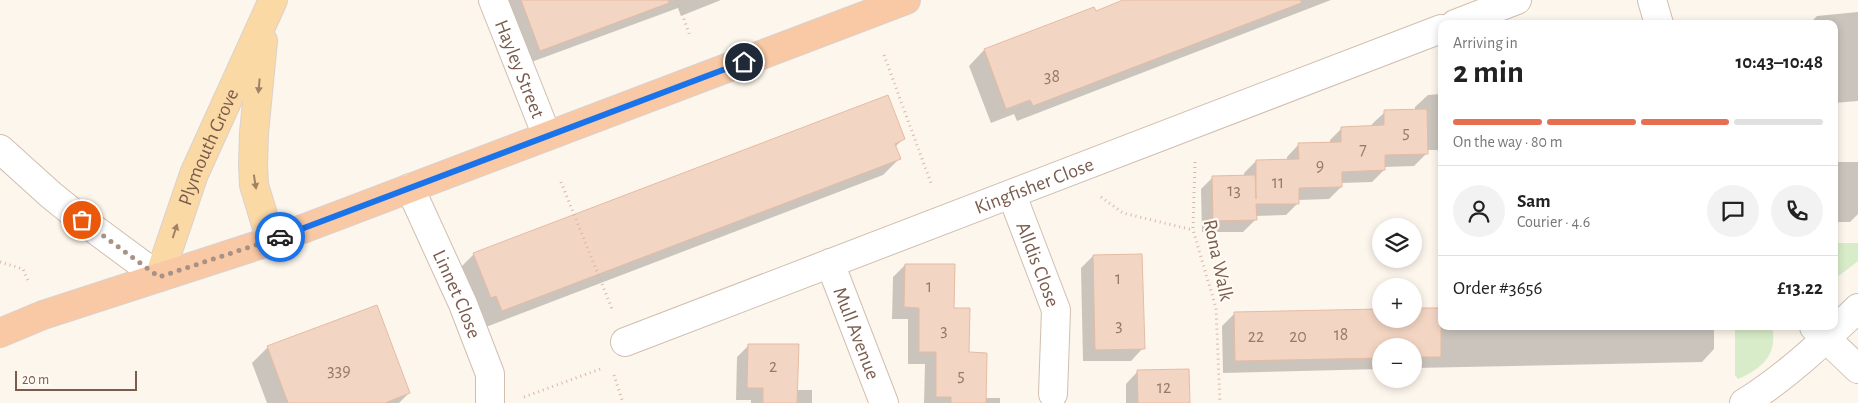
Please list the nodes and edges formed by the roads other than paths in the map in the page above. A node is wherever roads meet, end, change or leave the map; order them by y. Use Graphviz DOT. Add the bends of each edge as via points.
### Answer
graph roads {
  1 [pos="494,0"];
  2 [pos="906,0"];
  3 [pos="1517,0"];
  4 [pos="1652,0"];
  5 [pos="269,10"];
  6 [pos="1465,20"];
  7 [pos="1658,20"];
  8 [pos="1438,30"];
  9 [pos="547,136"];
  10 [pos="0,148"];
  11 [pos="410,188"];
  12 [pos="1012,195"];
  13 [pos="271,241"];
  14 [pos="830,263"];
  15 [pos="159,277"];
  16 [pos="1858,308"];
  17 [pos="1838,321"];
  18 [pos="0,333"];
  19 [pos="1820,333"];
  20 [pos="625,342"];
  21 [pos="1858,369"];
  22 [pos="1052,394"];
  23 [pos="490,403"];
  24 [pos="884,403"];
  25 [pos="1744,403"];
  1 -- 9 [label="street, Hayley Street"];
  2 -- 9 [label="highway"];
  3 -- 6 [label="street"];
  4 -- 7 [label="street"];
  5 -- 13 [label="main road, Plymouth Grove, one-way" via="253,165 254,185"];
  15 -- 5 [label="main road, Plymouth Grove, one-way" via="194,174"];
  8 -- 12 [label="street, Kingfisher Close"];
  9 -- 11 [label="highway"];
  10 -- 15 [label="street" via="51,195"];
  11 -- 13 [label="highway"];
  11 -- 23 [label="street, Linnet Close" via="463,304 490,374"];
  12 -- 14 [label="street, Kingfisher Close"];
  12 -- 22 [label="street, Alldis Close" via="1056,310"];
  13 -- 15 [label="highway"];
  14 -- 20 [label="street, Kingfisher Close"];
  14 -- 24 [label="street, Mull Avenue"];
  15 -- 18 [label="highway" via="43,314"];
  16 -- 17 [label="street"];
  19 -- 21 [label="street"];
  19 -- 25 [label="street" via="1779,380"];
}
